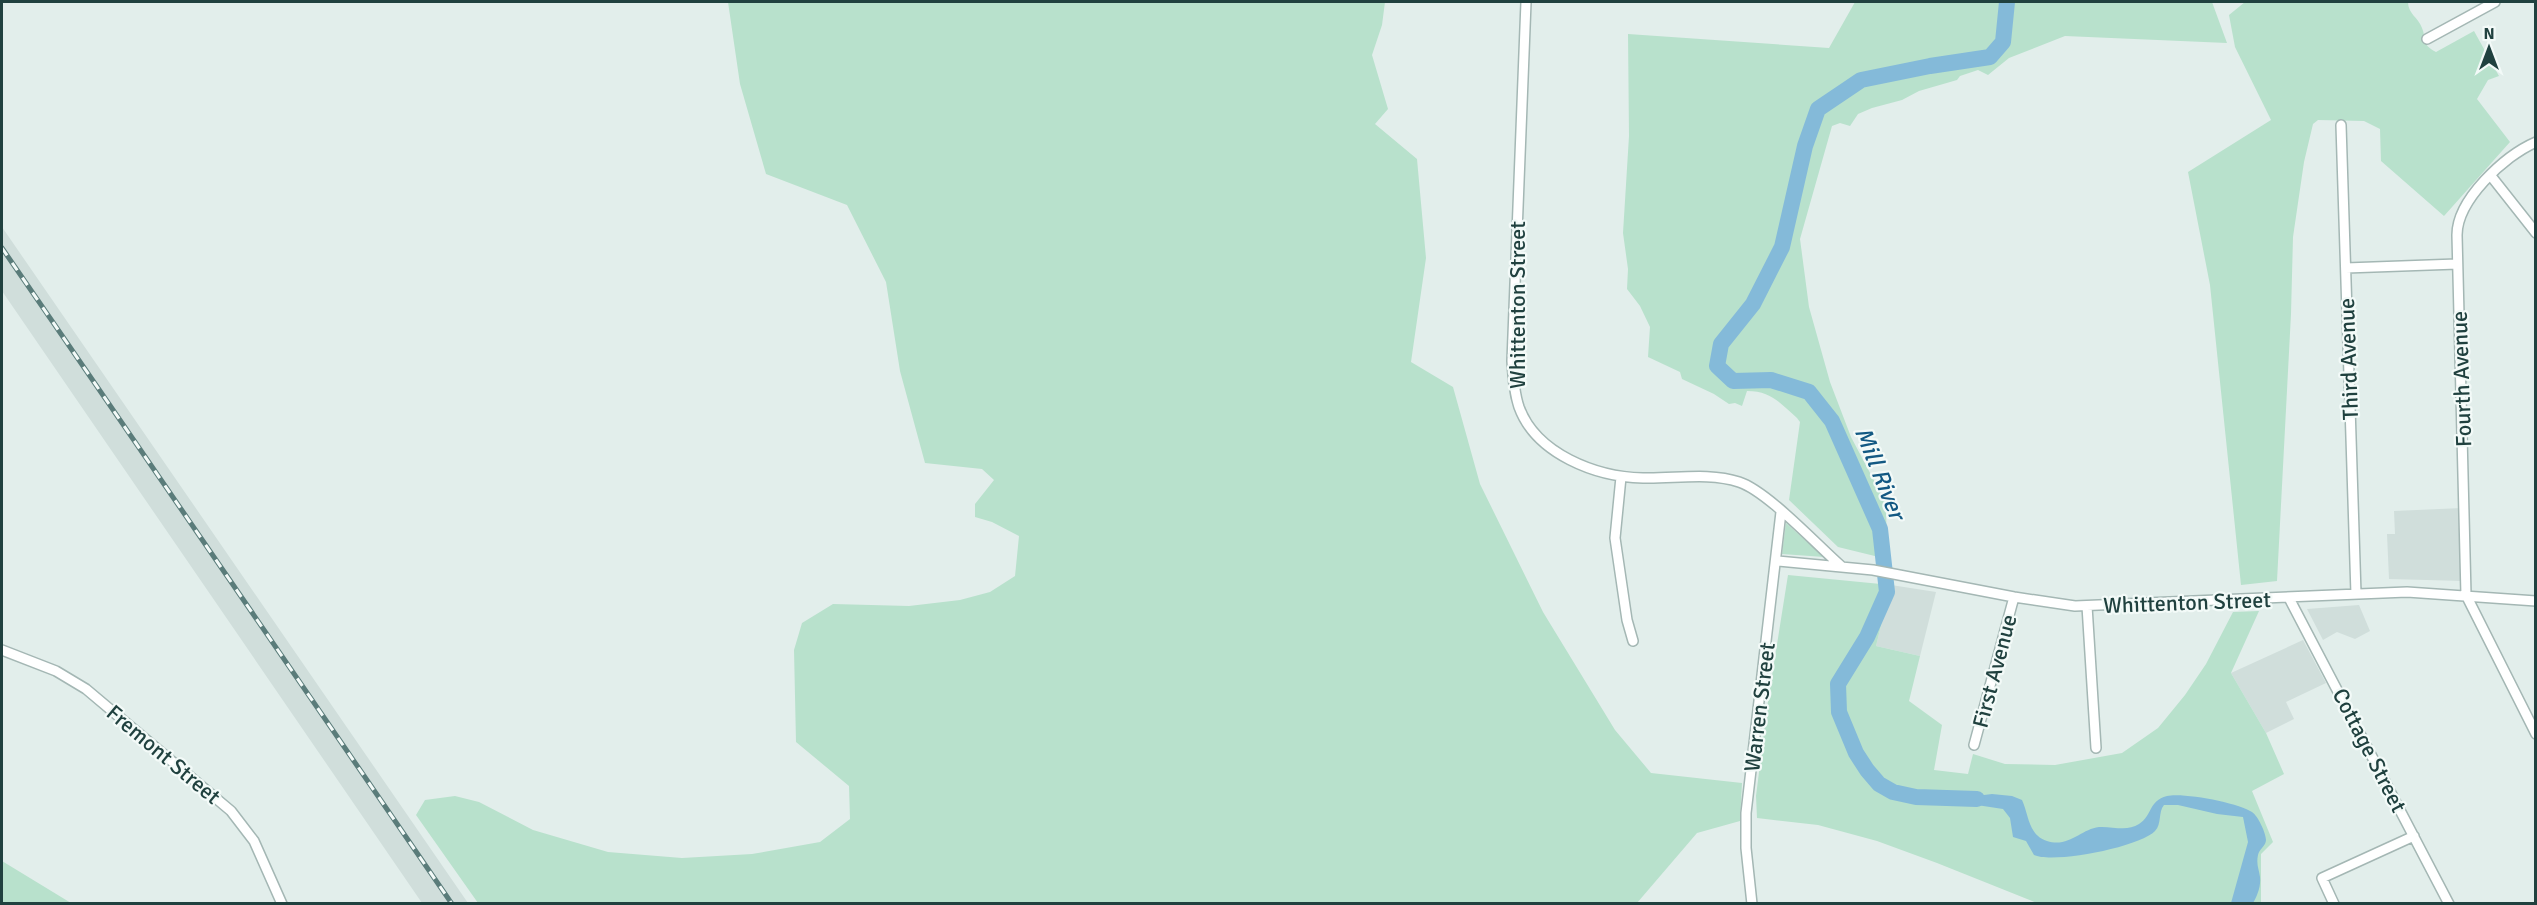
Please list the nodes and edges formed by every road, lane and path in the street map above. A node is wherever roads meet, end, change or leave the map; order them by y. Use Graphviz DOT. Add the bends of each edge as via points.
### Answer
graph roads {
  1 [pos="1526,2"];
  2 [pos="2495,2"];
  3 [pos="2427,39"];
  4 [pos="2341,125"];
  5 [pos="2535,142"];
  6 [pos="2491,176"];
  7 [pos="2535,233"];
  8 [pos="2457,264"];
  9 [pos="2346,268"];
  10 [pos="1622,477"];
  11 [pos="1781,512"];
  12 [pos="1776,561"];
  13 [pos="1841,566"];
  14 [pos="2356,594"];
  15 [pos="2466,595"];
  16 [pos="2014,597"];
  17 [pos="2289,598"];
  18 [pos="2535,601"];
  19 [pos="2086,606"];
  20 [pos="1634,641"];
  21 [pos="2,650"];
  22 [pos="2535,734"];
  23 [pos="1974,745"];
  24 [pos="2096,748"];
  25 [pos="2414,837"];
  26 [pos="282,903"];
  27 [pos="1752,903"];
  28 [pos="2334,903"];
  29 [pos="2449,903"];
  1 -- 10 [label="street, Whittenton Street" via="1512,362 1516,398 1528,425 1547,445 1588,468"];
  2 -- 3 [label="street"];
  4 -- 9 [label="street, Third Avenue"];
  5 -- 6 [label="street, Fourth Avenue" via="2518,151"];
  6 -- 7 [label="street"];
  6 -- 8 [label="street, Fourth Avenue" via="2460,214"];
  8 -- 9 [label="street"];
  8 -- 15 [label="street, Fourth Avenue"];
  9 -- 14 [label="street, Third Avenue"];
  10 -- 11 [label="street, Whittenton Street" via="1734,480 1754,488"];
  10 -- 20 [label="street" via="1615,538 1627,620"];
  11 -- 12 [label="street, Warren Street"];
  11 -- 13 [label="street, Whittenton Street"];
  12 -- 13 [label="street, Whittenton Street"];
  12 -- 27 [label="street, Warren Street" via="1746,813"];
  13 -- 16 [label="street, Whittenton Street"];
  14 -- 15 [label="street, Whittenton Street"];
  14 -- 17 [label="street, Whittenton Street"];
  15 -- 18 [label="street, Whittenton Street"];
  15 -- 22 [label="street"];
  16 -- 19 [label="street, Whittenton Street"];
  16 -- 23 [label="street, First Avenue"];
  17 -- 19 [label="street, Whittenton Street"];
  17 -- 25 [label="street, Cottage Street"];
  19 -- 24 [label="street"];
  21 -- 26 [label="street, Fremont Street" via="56,671 86,689 231,811 254,841"];
  25 -- 28 [label="street" via="2322,878"];
  25 -- 29 [label="street, Cottage Street"];
}
